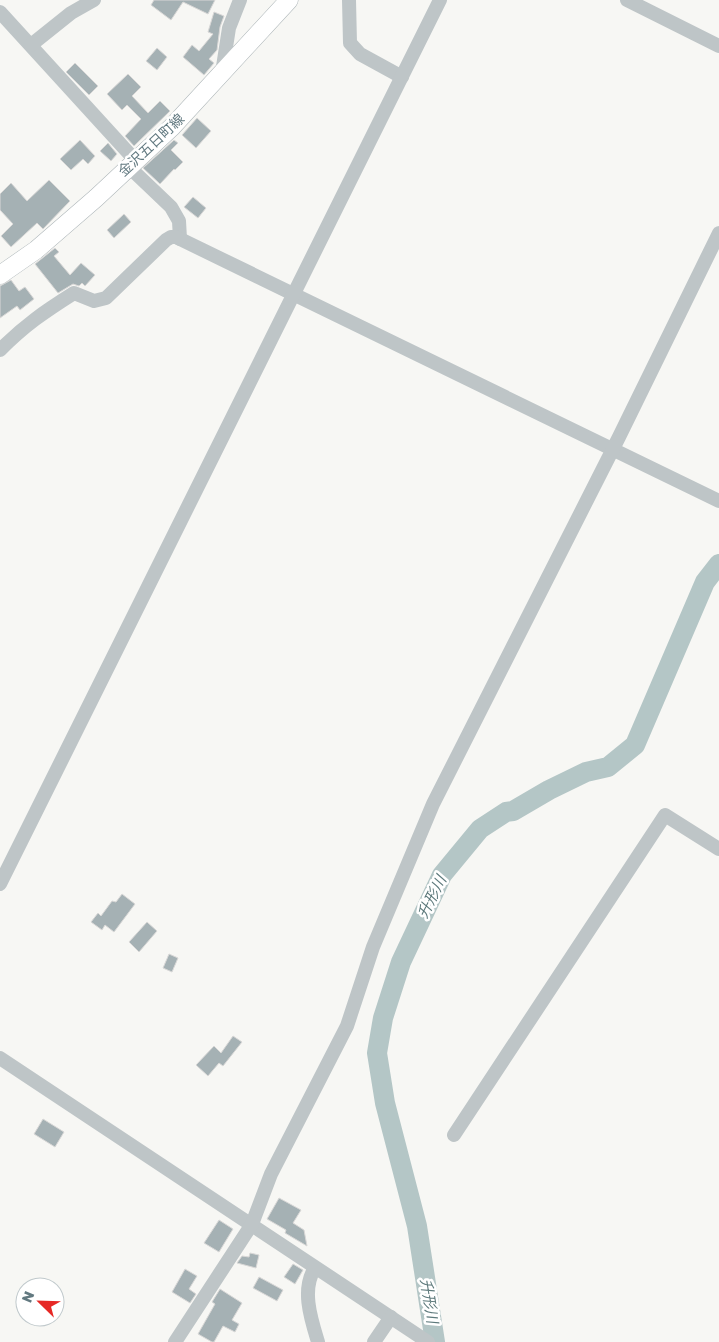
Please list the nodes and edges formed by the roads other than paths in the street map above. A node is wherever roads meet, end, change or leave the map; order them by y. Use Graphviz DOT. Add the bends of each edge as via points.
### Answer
graph roads {
  1 [pos="94,0"];
  2 [pos="240,0"];
  3 [pos="289,0"];
  4 [pos="349,0"];
  5 [pos="440,0"];
  6 [pos="627,0"];
  7 [pos="0,12"];
  8 [pos="31,45"];
  9 [pos="719,46"];
  10 [pos="222,73"];
  11 [pos="402,77"];
  12 [pos="132,163"];
  13 [pos="719,234"];
  14 [pos="180,239"];
  15 [pos="0,275"];
  16 [pos="294,294"];
  17 [pos="0,350"];
  18 [pos="613,449"];
  19 [pos="719,501"];
  20 [pos="719,848"];
  21 [pos="0,884"];
  22 [pos="0,1058"];
  23 [pos="454,1135"];
  24 [pos="252,1224"];
  25 [pos="315,1268"];
  26 [pos="391,1317"];
  27 [pos="408,1333"];
  28 [pos="175,1342"];
  29 [pos="318,1342"];
  30 [pos="374,1342"];
  31 [pos="428,1342"];
  1 -- 8 [label="street" via="71,13"];
  2 -- 10 [label="street" via="228,28"];
  3 -- 10 [label="main road, 金沢五日町線"];
  4 -- 11 [label="street" via="350,43 360,54"];
  5 -- 11 [label="street"];
  6 -- 9 [label="street"];
  7 -- 8 [label="street"];
  8 -- 12 [label="street"];
  10 -- 12 [label="main road, 金沢五日町線" via="172,127"];
  11 -- 16 [label="street"];
  12 -- 14 [label="street" via="179,221"];
  12 -- 15 [label="main road, 金沢五日町線" via="36,250"];
  13 -- 18 [label="street"];
  14 -- 16 [label="street"];
  14 -- 17 [label="street" via="171,237 166,240 106,298 94,301 74,293 36,317"];
  16 -- 18 [label="street"];
  16 -- 21 [label="street"];
  18 -- 19 [label="street"];
  18 -- 24 [label="street" via="433,804 373,947 347,1026 271,1174"];
  20 -- 23 [label="street" via="665,815"];
  22 -- 24 [label="street"];
  24 -- 25 [label="street"];
  24 -- 28 [label="street"];
  25 -- 26 [label="street"];
  25 -- 29 [label="street" via="309,1280 309,1300"];
  26 -- 27 [label="street"];
  26 -- 30 [label="street"];
  27 -- 31 [label="street"];
}
